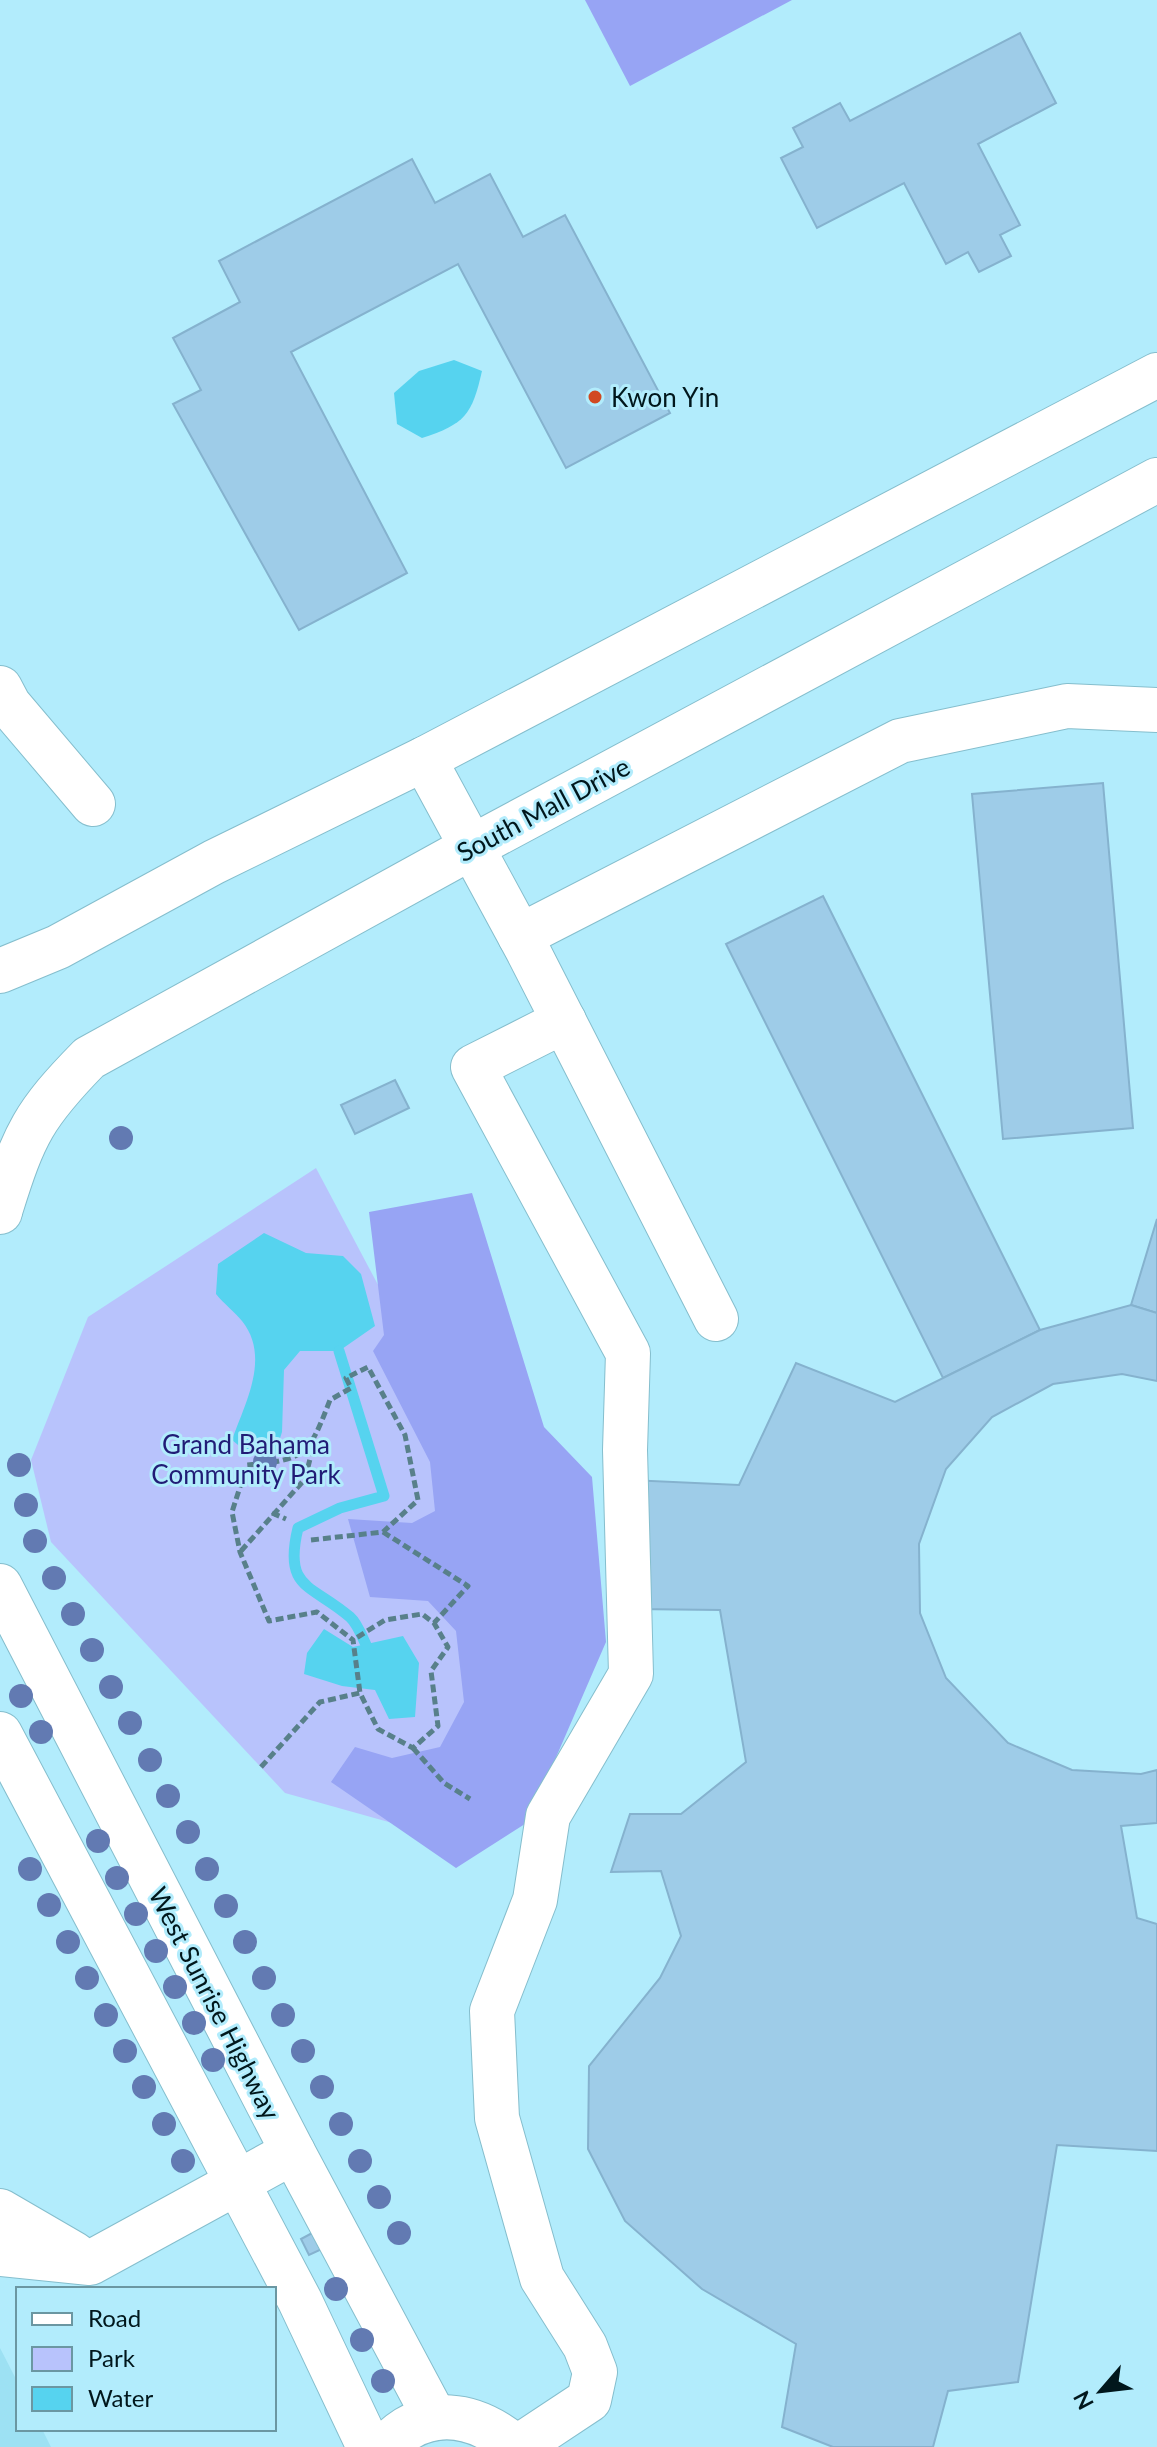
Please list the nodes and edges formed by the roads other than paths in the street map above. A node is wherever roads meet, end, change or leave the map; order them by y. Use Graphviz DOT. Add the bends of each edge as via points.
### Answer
graph roads {
  1 [pos="1157,375"];
  2 [pos="1157,480"];
  3 [pos="0,688"];
  4 [pos="1157,710"];
  5 [pos="424,759"];
  6 [pos="93,804"];
  7 [pos="472,847"];
  8 [pos="520,936"];
  9 [pos="0,971"];
  10 [pos="564,1021"];
  11 [pos="0,1198"];
  12 [pos="0,1210"];
  13 [pos="716,1319"];
  14 [pos="0,1586"];
  15 [pos="0,1734"];
  16 [pos="293,2152"];
  17 [pos="237,2184"];
  18 [pos="0,2211"];
  19 [pos="0,2254"];
  20 [pos="90,2263"];
  21 [pos="435,2418"];
  22 [pos="369,2447"];
  23 [pos="385,2447"];
  24 [pos="517,2447"];
  1 -- 5 [label="street"];
  2 -- 7 [label="street, South Mall Drive"];
  3 -- 6 [label="street"];
  4 -- 8 [label="street" via="1067,706 900,741"];
  5 -- 7 [label="street"];
  5 -- 9 [label="street" via="214,862 58,947"];
  7 -- 8 [label="street"];
  7 -- 12 [label="street, South Mall Drive" via="89,1058 33,1122"];
  8 -- 10 [label="street"];
  10 -- 13 [label="street"];
  10 -- 24 [label="street" via="473,1067 628,1353 631,1674 548,1816 535,1900 492,2011 497,2118 538,2264 595,2372 589,2400"];
  11 -- 12 [label="street"];
  14 -- 16 [label="street, West Sunrise Highway"];
  15 -- 17 [label="street"];
  16 -- 17 [label="street"];
  16 -- 21 [label="street, West Sunrise Highway"];
  17 -- 20 [label="street"];
  17 -- 22 [label="street"];
  18 -- 20 [label="street"];
  19 -- 20 [label="street"];
  21 -- 23 [label="street" via="400,2431"];
  21 -- 24 [label="street" via="465,2418 493,2428"];
}
